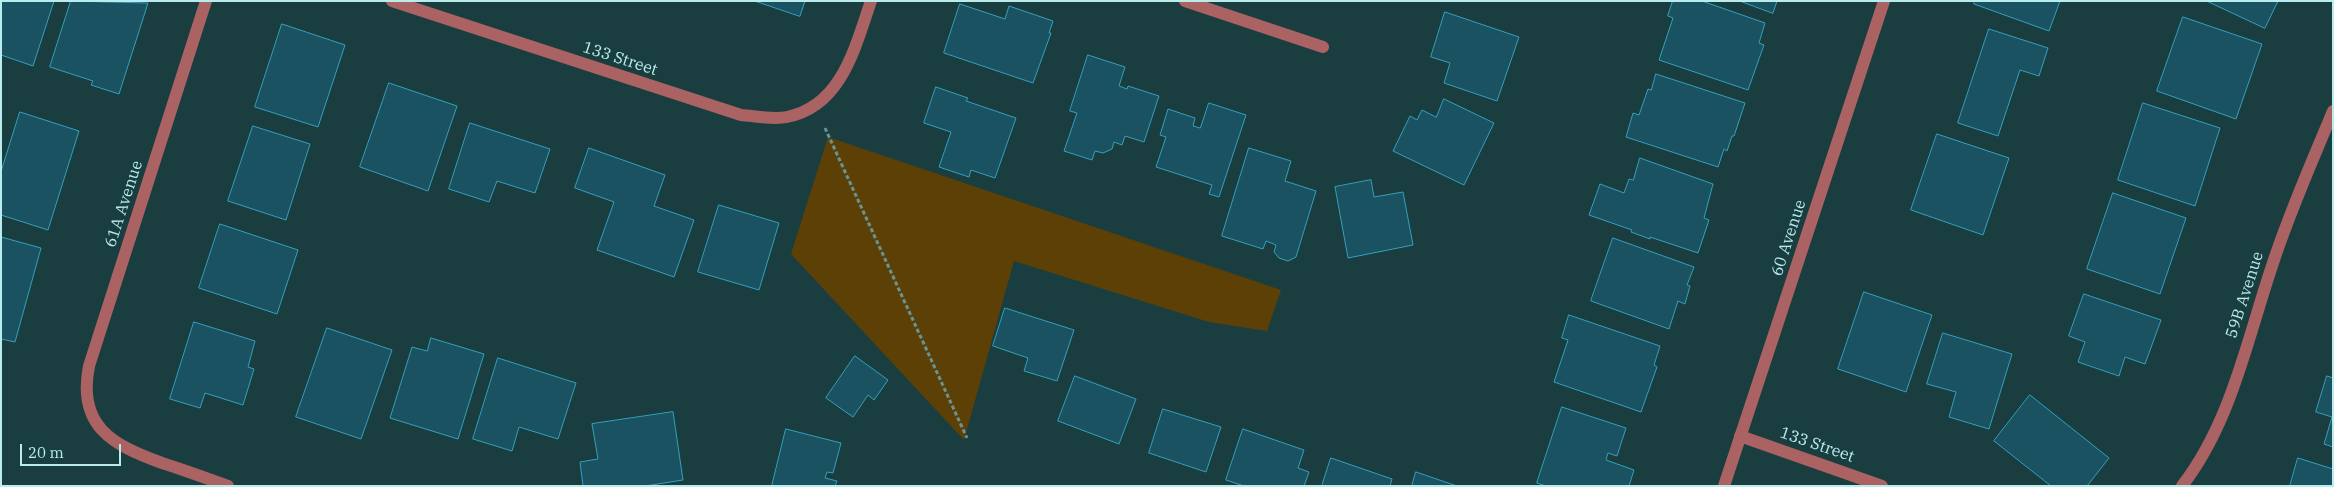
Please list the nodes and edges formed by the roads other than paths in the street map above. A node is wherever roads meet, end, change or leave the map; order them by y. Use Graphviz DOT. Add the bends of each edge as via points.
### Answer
graph roads {
  1 [pos="206,1"];
  2 [pos="392,1"];
  3 [pos="871,1"];
  4 [pos="1185,1"];
  5 [pos="1884,1"];
  6 [pos="1323,47"];
  7 [pos="2333,110"];
  8 [pos="1740,436"];
  9 [pos="228,486"];
  10 [pos="1724,486"];
  11 [pos="1882,486"];
  12 [pos="2182,486"];
  1 -- 9 [label="street, 61A Avenue" via="86,380 87,402 93,418 111,440 128,450"];
  2 -- 3 [label="street, 133 Street" via="741,116 786,117 816,106 834,90 855,48"];
  4 -- 6 [label="street"];
  5 -- 8 [label="street, 60 Avenue"];
  7 -- 12 [label="street, 59B Avenue" via="2280,241 2221,418 2205,452"];
  8 -- 10 [label="street, 60 Avenue"];
  8 -- 11 [label="street, 133 Street"];
}
